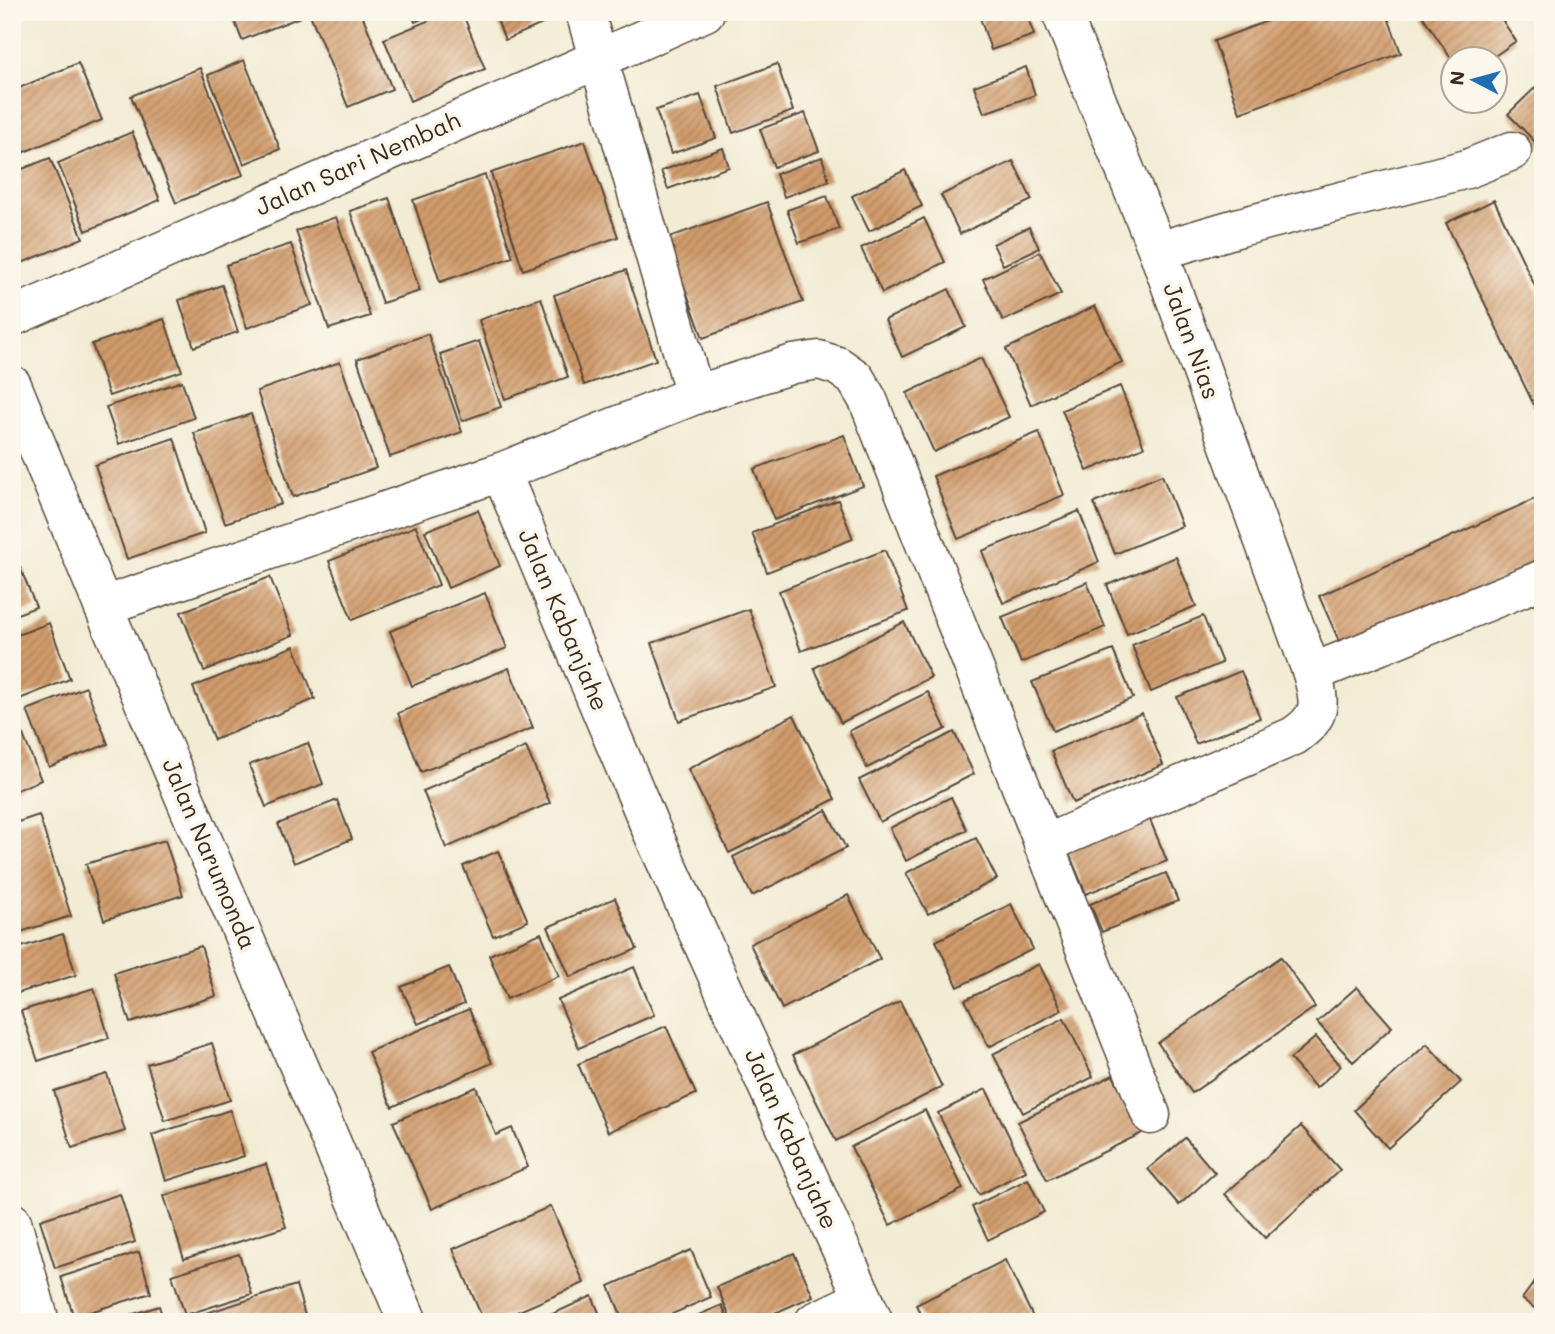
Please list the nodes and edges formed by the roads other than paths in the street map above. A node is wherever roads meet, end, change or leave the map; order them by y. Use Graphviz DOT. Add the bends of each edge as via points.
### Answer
graph roads {
  1 [pos="584,12"];
  2 [pos="705,12"];
  3 [pos="1061,12"];
  4 [pos="597,59"];
  5 [pos="1513,151"];
  6 [pos="1158,251"];
  7 [pos="12,317"];
  8 [pos="12,384"];
  9 [pos="695,395"];
  10 [pos="501,472"];
  11 [pos="1543,579"];
  12 [pos="103,606"];
  13 [pos="1312,673"];
  14 [pos="1043,845"];
  15 [pos="1151,1115"];
  16 [pos="12,1222"];
  17 [pos="868,1310"];
  18 [pos="40,1322"];
  19 [pos="408,1322"];
  20 [pos="814,1322"];
  1 -- 4 [label="street"];
  2 -- 4 [label="street, Jalan Sari Nembah"];
  3 -- 6 [label="street, Jalan Nias"];
  4 -- 7 [label="street, Jalan Sari Nembah"];
  4 -- 9 [label="street"];
  5 -- 6 [label="street" via="1467,169"];
  6 -- 13 [label="street, Jalan Nias"];
  8 -- 12 [label="street, Jalan Narumonda"];
  9 -- 10 [label="street"];
  9 -- 14 [label="street" via="819,360 855,378 868,400"];
  10 -- 12 [label="street"];
  10 -- 17 [label="street, Jalan Kabanjahe" via="651,829"];
  11 -- 13 [label="street"];
  12 -- 19 [label="street, Jalan Narumonda"];
  13 -- 14 [label="street, Jalan Nias" via="1319,706 1315,717 1294,736"];
  14 -- 15 [label="street"];
  16 -- 18 [label="street"];
  17 -- 20 [label="street"];
}
